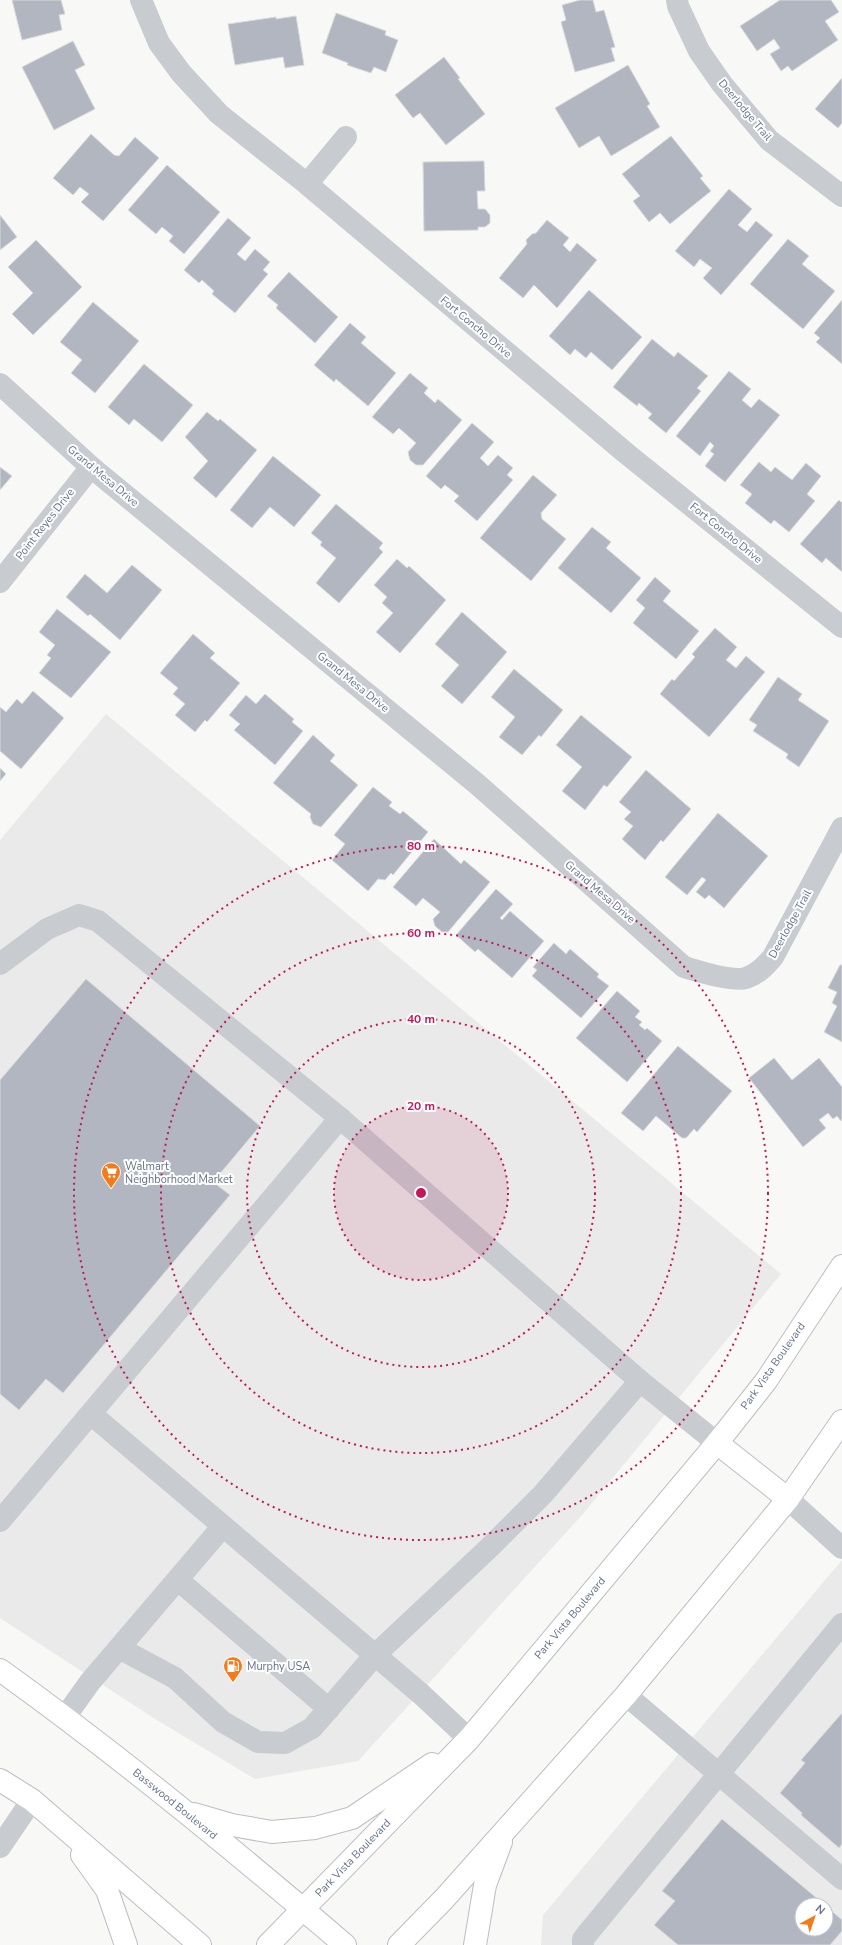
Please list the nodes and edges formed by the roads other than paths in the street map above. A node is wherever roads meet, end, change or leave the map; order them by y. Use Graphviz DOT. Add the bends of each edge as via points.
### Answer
graph roads {
  1 [pos="141,0"];
  2 [pos="677,0"];
  3 [pos="346,137"];
  4 [pos="307,184"];
  5 [pos="842,196"];
  6 [pos="0,384"];
  7 [pos="91,467"];
  8 [pos="0,582"];
  9 [pos="842,627"];
  10 [pos="842,828"];
  11 [pos="0,964"];
  12 [pos="709,975"];
  13 [pos="340,1118"];
  14 [pos="842,1266"];
  15 [pos="640,1381"];
  16 [pos="90,1414"];
  17 [pos="842,1421"];
  18 [pos="717,1443"];
  19 [pos="788,1499"];
  20 [pos="3,1512"];
  21 [pos="223,1526"];
  22 [pos="842,1548"];
  23 [pos="178,1580"];
  24 [pos="842,1624"];
  25 [pos="119,1648"];
  26 [pos="375,1655"];
  27 [pos="0,1670"];
  28 [pos="626,1695"];
  29 [pos="329,1709"];
  30 [pos="65,1717"];
  31 [pos="469,1739"];
  32 [pos="718,1775"];
  33 [pos="0,1780"];
  34 [pos="32,1800"];
  35 [pos="187,1812"];
  36 [pos="506,1829"];
  37 [pos="64,1830"];
  38 [pos="0,1847"];
  39 [pos="842,1879"];
  40 [pos="303,1909"];
  41 [pos="126,1945"];
  42 [pos="200,1945"];
  43 [pos="268,1945"];
  44 [pos="345,1945"];
  45 [pos="399,1945"];
  46 [pos="475,1945"];
  47 [pos="583,1945"];
  1 -- 4 [label="street, Fort Concho Drive" via="159,43 181,73 220,114"];
  2 -- 5 [label="street, Deerlodge Trail" via="699,51 722,84 769,140"];
  3 -- 4 [label="street"];
  4 -- 9 [label="street, Fort Concho Drive" via="627,454"];
  6 -- 7 [label="street, Grand Mesa Drive"];
  7 -- 8 [label="street, Point Reyes Drive"];
  7 -- 12 [label="street, Grand Mesa Drive" via="477,784 684,966"];
  10 -- 12 [label="street, Deerlodge Trail" via="773,957 762,970 745,978"];
  11 -- 13 [label="street" via="47,929 79,915 98,921"];
  13 -- 15 [label="street"];
  13 -- 16 [label="street"];
  14 -- 18 [label="main road, Park Vista Boulevard" via="766,1380"];
  15 -- 18 [label="street"];
  15 -- 26 [label="street" via="543,1494 490,1548"];
  16 -- 20 [label="street"];
  16 -- 21 [label="street"];
  17 -- 19 [label="main road"];
  18 -- 19 [label="main road"];
  18 -- 31 [label="main road, Park Vista Boulevard"];
  19 -- 22 [label="street"];
  19 -- 28 [label="main road"];
  21 -- 23 [label="street"];
  21 -- 26 [label="street"];
  23 -- 25 [label="street"];
  23 -- 29 [label="street"];
  24 -- 32 [label="street"];
  25 -- 29 [label="street" via="175,1678 223,1722 258,1742 285,1743 312,1728"];
  25 -- 30 [label="street"];
  26 -- 29 [label="street"];
  26 -- 31 [label="street"];
  27 -- 30 [label="main road, Basswood Boulevard"];
  28 -- 32 [label="street"];
  28 -- 36 [label="main road"];
  30 -- 35 [label="main road, Basswood Boulevard"];
  31 -- 35 [label="main road" via="352,1818 315,1828 272,1832 232,1825"];
  31 -- 40 [label="main road, Park Vista Boulevard"];
  32 -- 39 [label="street"];
  32 -- 47 [label="street" via="583,1939"];
  33 -- 34 [label="main road"];
  34 -- 37 [label="main road"];
  34 -- 38 [label="street"];
  35 -- 40 [label="main road, Basswood Boulevard"];
  36 -- 45 [label="main road"];
  36 -- 46 [label="main road" via="484,1886"];
  37 -- 41 [label="main road" via="107,1890"];
  37 -- 42 [label="main road"];
  40 -- 43 [label="main road, Park Vista Boulevard"];
  40 -- 44 [label="main road, Basswood Boulevard"];
}
